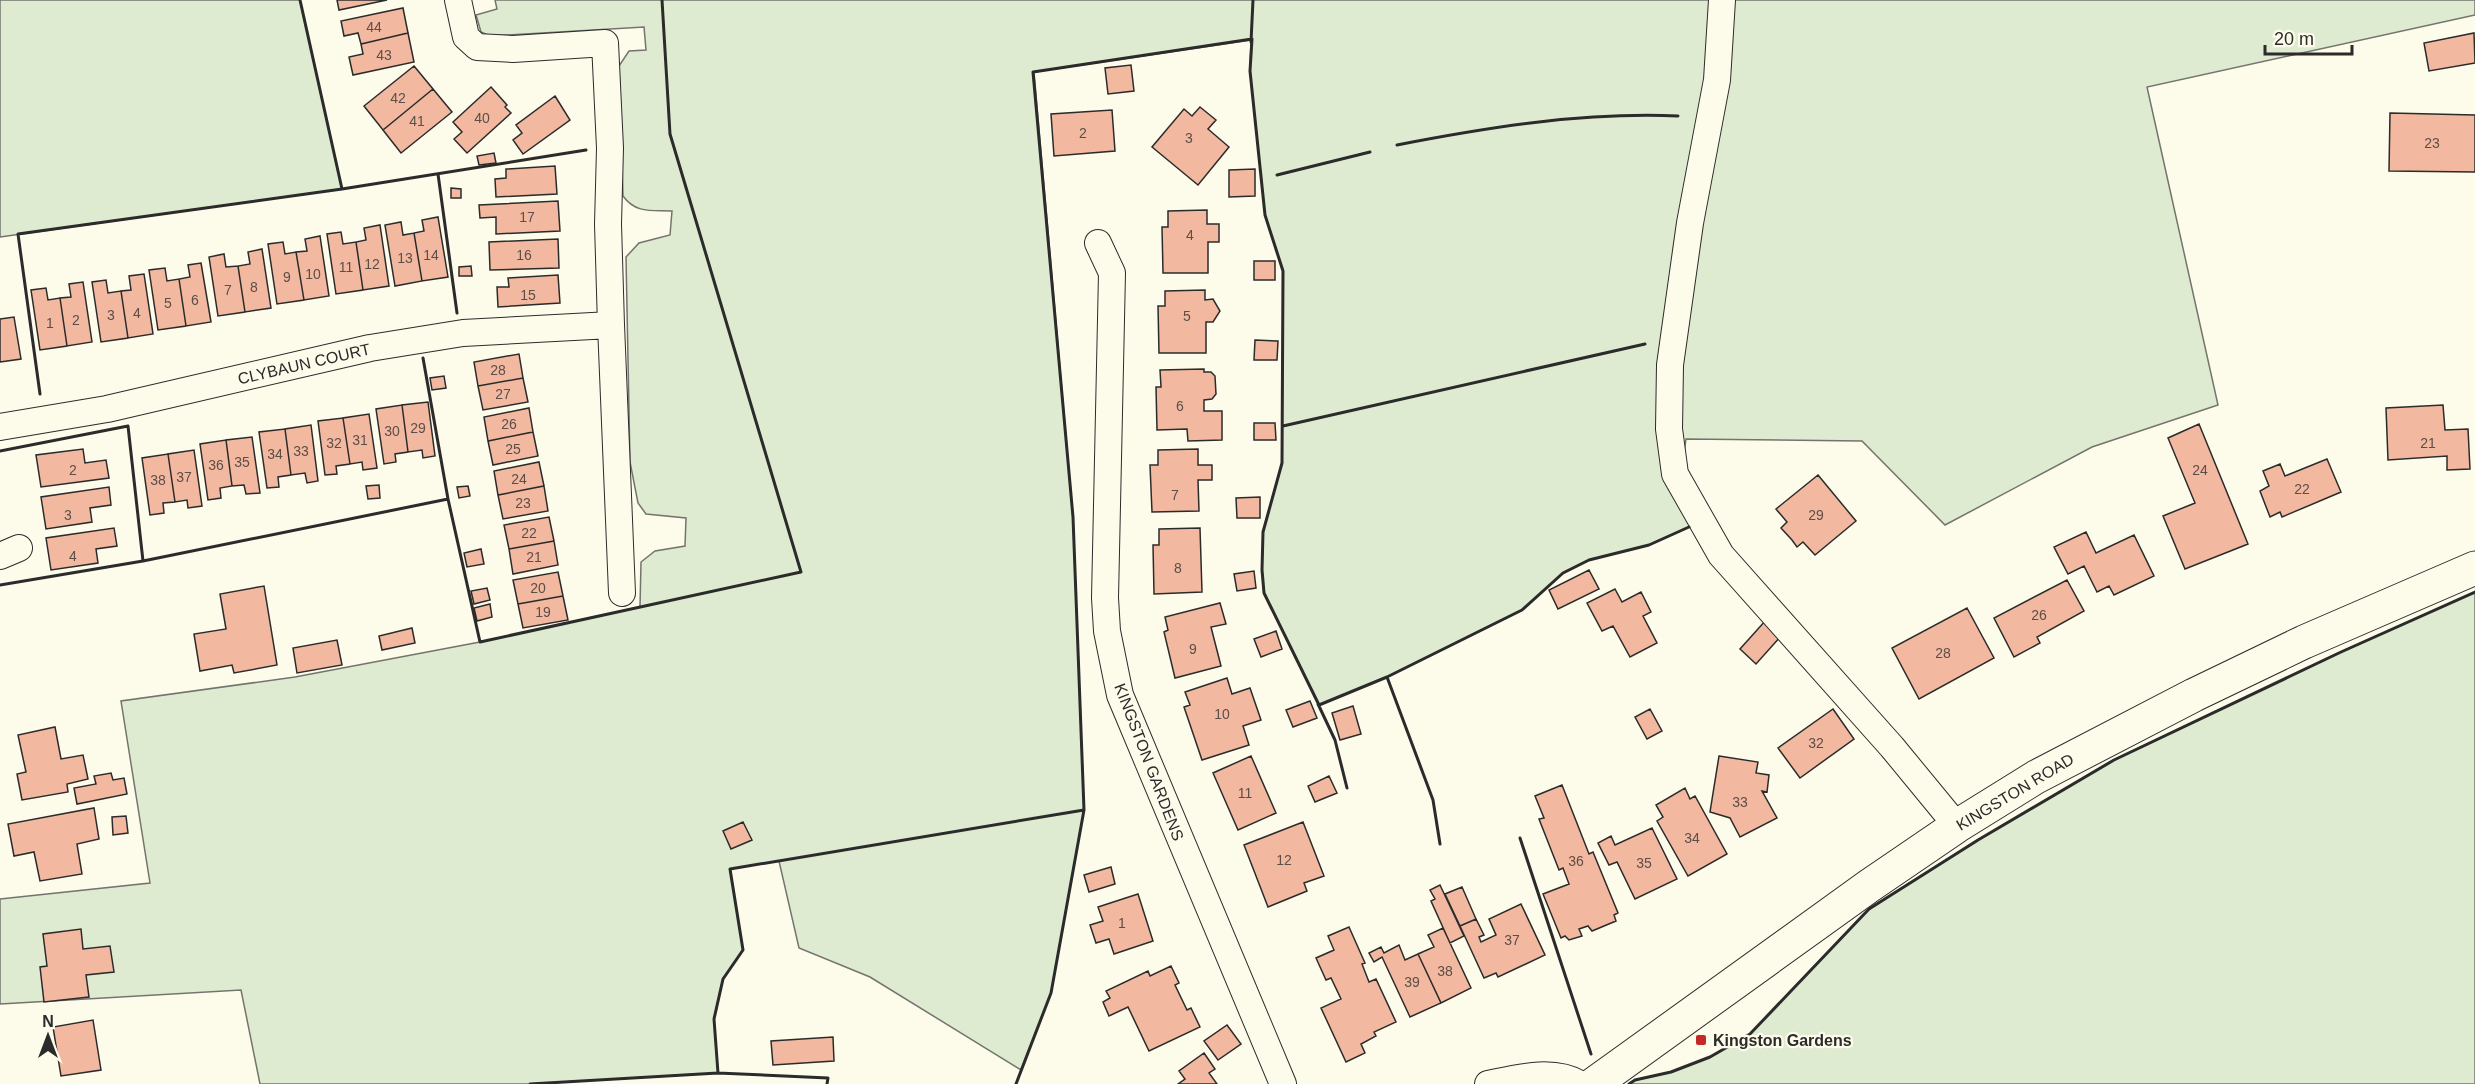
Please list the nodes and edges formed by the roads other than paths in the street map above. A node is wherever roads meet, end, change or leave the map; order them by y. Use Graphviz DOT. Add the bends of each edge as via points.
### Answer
graph roads {
  1 [pos="458,0"];
  2 [pos="1722,0"];
  3 [pos="1098,243"];
  4 [pos="611,325"];
  5 [pos="0,427"];
  6 [pos="2475,567"];
  7 [pos="622,593"];
  8 [pos="1957,826"];
  9 [pos="1283,1084"];
  10 [pos="1488,1084"];
  11 [pos="1580,1084"];
  12 [pos="1594,1084"];
  1 -- 4 [label="street" via="466,37 477,46 513,50 605,43"];
  2 -- 8 [label="street" via="1717,80 1690,223 1670,365 1669,429 1675,474 1721,555"];
  3 -- 9 [label="street, KINGSTON GARDENS" via="1112,273 1105,598 1107,631 1120,695"];
  4 -- 5 [label="street, CLYBAUN COURT" via="463,333 370,348 107,410"];
  4 -- 7 [label="street"];
  6 -- 8 [label="main road, KINGSTON ROAD" via="2194,695 2036,777"];
  8 -- 12 [label="main road, KINGSTON ROAD"];
  10 -- 11 [label="street" via="1551,1075 1568,1077"];
}
